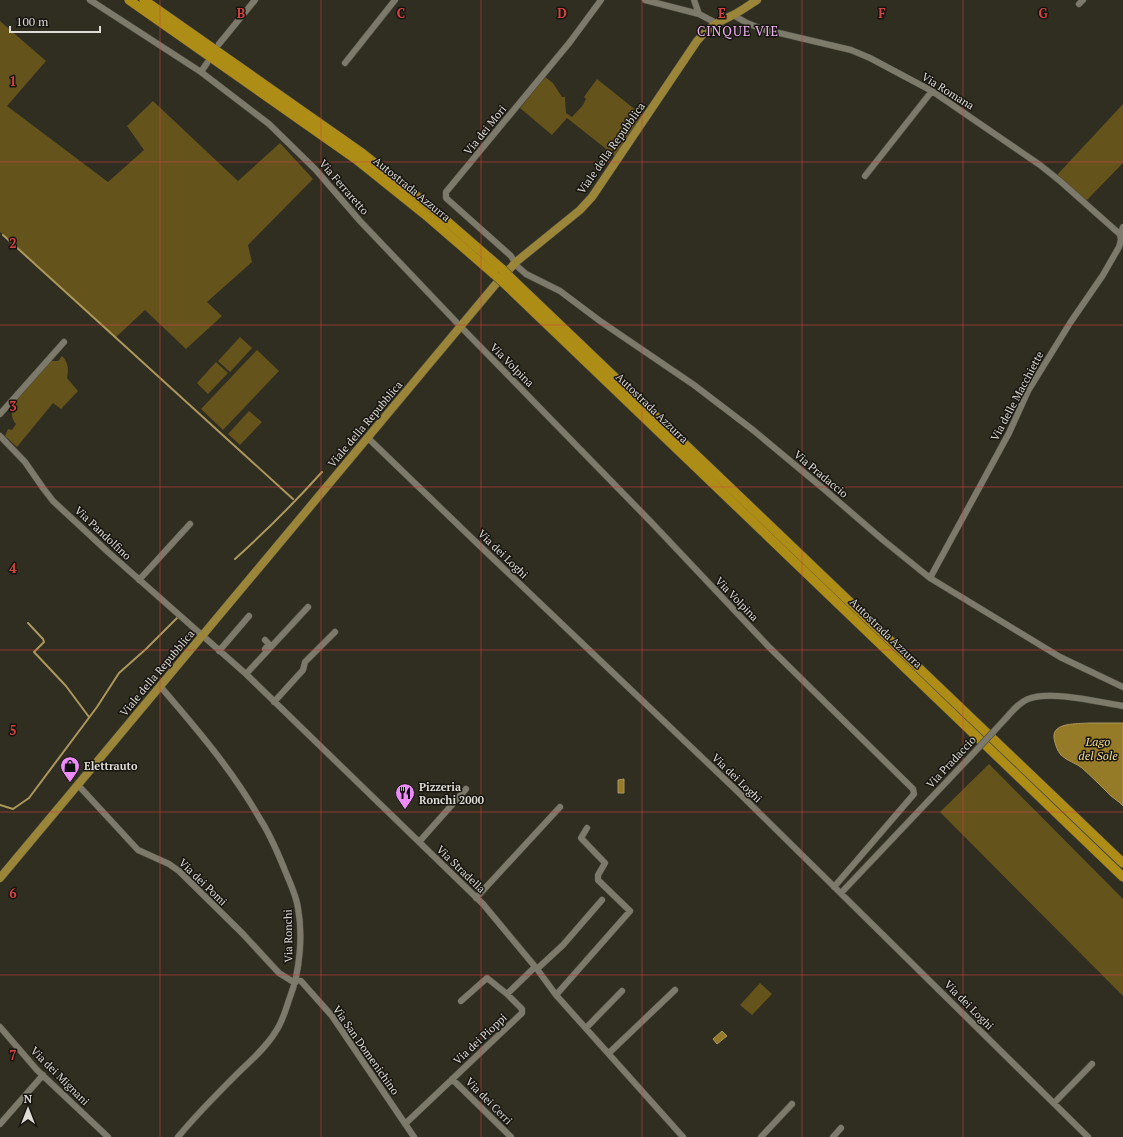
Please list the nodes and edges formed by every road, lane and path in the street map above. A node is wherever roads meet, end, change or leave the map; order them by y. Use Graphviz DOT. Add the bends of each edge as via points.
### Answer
graph roads {
  1 [pos="90,0"];
  2 [pos="129,0"];
  3 [pos="144,0"];
  4 [pos="255,0"];
  5 [pos="395,0"];
  6 [pos="601,0"];
  7 [pos="645,0"];
  8 [pos="694,0"];
  9 [pos="757,0"];
  10 [pos="699,14"];
  11 [pos="733,15"];
  12 [pos="716,23"];
  13 [pos="219,44"];
  14 [pos="207,63"];
  15 [pos="345,63"];
  16 [pos="201,72"];
  17 [pos="932,91"];
  18 [pos="865,176"];
  19 [pos="1123,227"];
  20 [pos="1122,236"];
  21 [pos="516,262"];
  22 [pos="498,272"];
  23 [pos="510,282"];
  24 [pos="461,327"];
  25 [pos="64,342"];
  26 [pos="0,414"];
  27 [pos="0,436"];
  28 [pos="368,438"];
  29 [pos="190,524"];
  30 [pos="930,578"];
  31 [pos="139,580"];
  32 [pos="308,607"];
  33 [pos="249,616"];
  34 [pos="335,632"];
  35 [pos="203,635"];
  36 [pos="265,640"];
  37 [pos="220,651"];
  38 [pos="245,674"];
  39 [pos="160,686"];
  40 [pos="1123,686"];
  41 [pos="274,702"];
  42 [pos="1123,706"];
  43 [pos="78,785"];
  44 [pos="466,789"];
  45 [pos="560,806"];
  46 [pos="587,828"];
  47 [pos="419,842"];
  48 [pos="1123,863"];
  49 [pos="1123,876"];
  50 [pos="0,878"];
  51 [pos="834,887"];
  52 [pos="841,893"];
  53 [pos="476,898"];
  54 [pos="602,900"];
  55 [pos="536,968"];
  56 [pos="295,981"];
  57 [pos="675,990"];
  58 [pos="622,991"];
  59 [pos="508,994"];
  60 [pos="556,994"];
  61 [pos="461,1001"];
  62 [pos="0,1027"];
  63 [pos="586,1028"];
  64 [pos="608,1053"];
  65 [pos="1092,1064"];
  66 [pos="43,1074"];
  67 [pos="452,1079"];
  68 [pos="1054,1103"];
  69 [pos="792,1104"];
  70 [pos="0,1124"];
  71 [pos="405,1124"];
  72 [pos="842,1128"];
  73 [pos="108,1137"];
  74 [pos="178,1137"];
  75 [pos="414,1137"];
  76 [pos="511,1137"];
  77 [pos="683,1137"];
  78 [pos="761,1137"];
  79 [pos="833,1137"];
  80 [pos="1088,1137"];
  1 -- 16 [label="street, Via Ferraretto"];
  2 -- 22 [label="highway, Autostrada Azzurra" via="357,160"];
  3 -- 22 [label="highway, Autostrada Azzurra" via="362,153 434,210"];
  4 -- 13 [label="street"];
  5 -- 15 [label="street"];
  6 -- 21 [label="street, Via dei Mori" via="570,42 445,195"];
  7 -- 10 [label="street"];
  8 -- 10 [label="street"];
  9 -- 11 [label="main road, Viale della Repubblica"];
  10 -- 12 [label="street"];
  11 -- 12 [label="main road, Viale della Repubblica"];
  11 -- 17 [label="street, Via Romana" via="762,29 851,50"];
  12 -- 21 [label="main road, Viale della Repubblica" via="697,41 592,197 580,210"];
  14 -- 16 [label="street"];
  16 -- 24 [label="street, Via Ferraretto" via="269,124 315,169 360,222"];
  17 -- 18 [label="street"];
  17 -- 20 [label="street, Via Romana" via="1040,165"];
  19 -- 20 [label="street, Via delle Macchiette"];
  20 -- 30 [label="street, Via delle Macchiette" via="1119,247 1103,275 1028,391 1009,433"];
  21 -- 24 [label="main road, Viale della Repubblica"];
  21 -- 30 [label="street, Via Pradaccio" via="526,274 560,291 694,385 753,430"];
  22 -- 23 [label="highway, Autostrada Azzurra, bridge"];
  23 -- 48 [label="highway, Autostrada Azzurra"];
  23 -- 49 [label="highway, Autostrada Azzurra"];
  24 -- 28 [label="main road, Viale della Repubblica"];
  24 -- 51 [label="street, Via Volpina" via="769,647 913,789 914,794"];
  25 -- 26 [label="street"];
  27 -- 31 [label="street, Via Pandolfino" via="24,462 53,501"];
  28 -- 35 [label="main road, Viale della Repubblica"];
  28 -- 51 [label="street, Via dei Loghi"];
  29 -- 31 [label="street"];
  30 -- 40 [label="street, Via Pradaccio" via="1060,657"];
  31 -- 35 [label="street, Via Pandolfino"];
  32 -- 38 [label="street"];
  33 -- 37 [label="street"];
  34 -- 41 [label="street" via="305,662 303,670"];
  35 -- 37 [label="street, Via Stradella"];
  35 -- 39 [label="main road, Viale della Repubblica"];
  36 -- 38 [label="street" via="270,644"];
  37 -- 38 [label="street, Via Stradella"];
  38 -- 41 [label="street, Via Stradella"];
  39 -- 43 [label="main road, Viale della Repubblica"];
  39 -- 56 [label="street, Via Ronchi" via="204,737 238,784 274,844 298,908 300,957"];
  41 -- 47 [label="street, Via Stradella"];
  42 -- 52 [label="street, Via Pradaccio, bridge" via="1041,696 1028,699 1015,707"];
  43 -- 50 [label="main road, Viale della Repubblica"];
  43 -- 56 [label="street, Via dei Pomi" via="138,850 170,864 242,933 279,973"];
  44 -- 47 [label="street"];
  45 -- 53 [label="street"];
  46 -- 60 [label="street" via="580,838 605,863 598,880 630,911"];
  47 -- 53 [label="street, Via Stradella"];
  51 -- 52 [label="street, Via dei Loghi"];
  52 -- 68 [label="street, Via dei Loghi"];
  53 -- 55 [label="street, Via Stradella"];
  54 -- 55 [label="street" via="563,945"];
  55 -- 59 [label="street"];
  55 -- 60 [label="street, Via Stradella"];
  56 -- 71 [label="street, Via San Domenichino" via="301,982 332,1016"];
  56 -- 74 [label="street, Via Ronchi" via="278,1028 268,1043"];
  57 -- 64 [label="street"];
  58 -- 63 [label="street"];
  59 -- 61 [label="street" via="487,978"];
  59 -- 67 [label="street, Via dei Pioppi" via="522,1009 522,1013"];
  60 -- 63 [label="street, Via Stradella"];
  62 -- 66 [label="street, Via dei Mignani"];
  63 -- 64 [label="street, Via Stradella"];
  64 -- 77 [label="street, Via Stradella"];
  65 -- 68 [label="street"];
  66 -- 70 [label="street"];
  66 -- 73 [label="street, Via dei Mignani"];
  67 -- 71 [label="street, Via dei Pioppi"];
  67 -- 76 [label="street, Via dei Cerri"];
  68 -- 80 [label="street, Via dei Loghi"];
  69 -- 78 [label="street"];
  71 -- 75 [label="street, Via San Domenichino"];
  72 -- 79 [label="street"];
}
